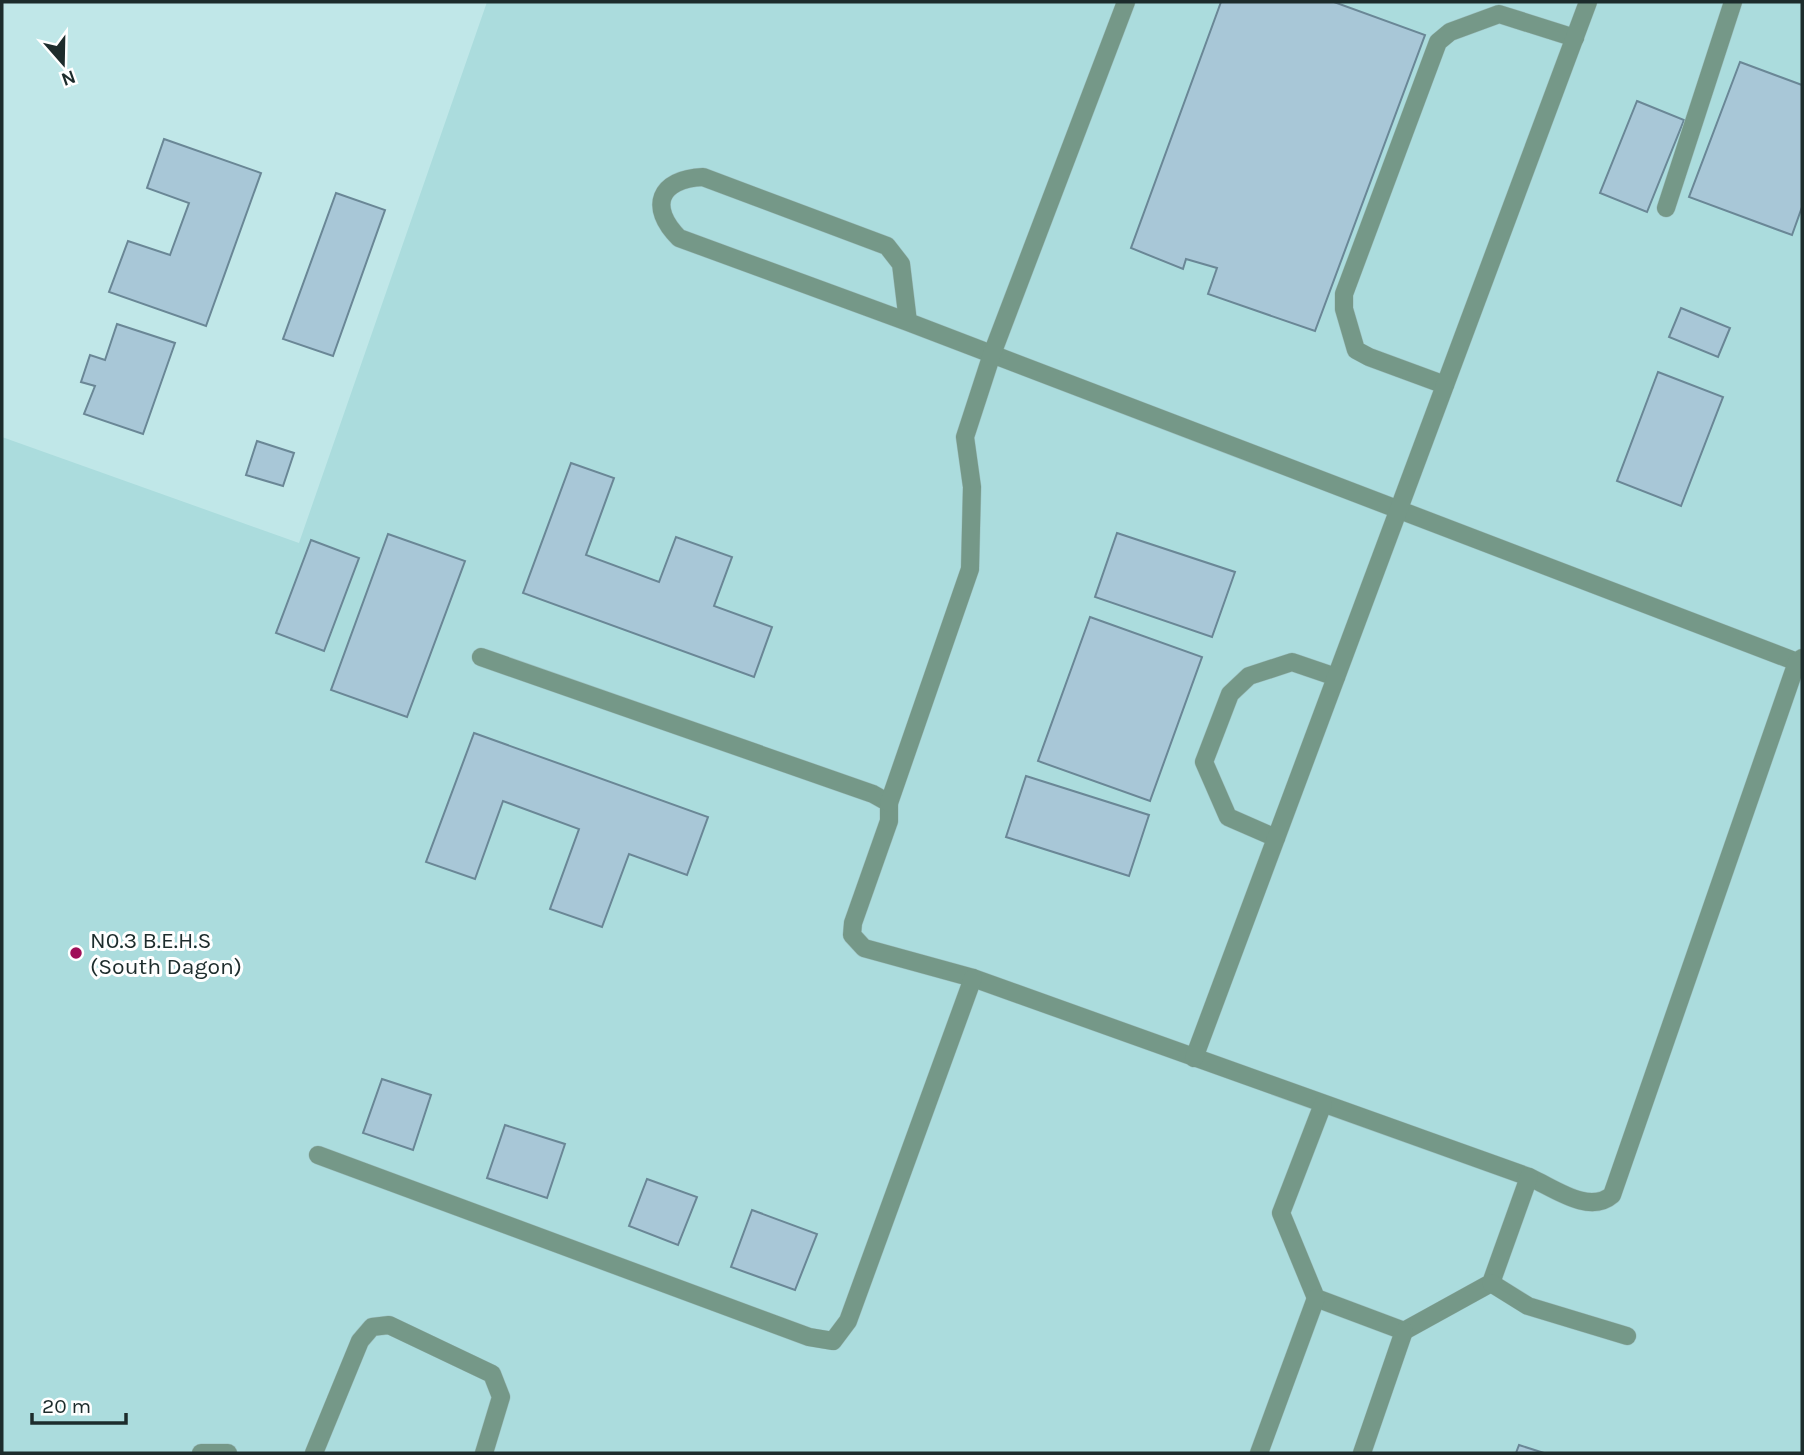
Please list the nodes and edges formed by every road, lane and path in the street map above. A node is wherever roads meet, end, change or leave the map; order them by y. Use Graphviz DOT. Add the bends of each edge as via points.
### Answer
graph roads {
  1 [pos="1126,2"];
  2 [pos="1588,2"];
  3 [pos="1733,2"];
  4 [pos="1575,38"];
  5 [pos="1666,208"];
  6 [pos="908,322"];
  7 [pos="992,354"];
  8 [pos="1445,385"];
  9 [pos="1399,509"];
  10 [pos="481,657"];
  11 [pos="1799,660"];
  12 [pos="1336,677"];
  13 [pos="889,803"];
  14 [pos="1276,838"];
  15 [pos="973,978"];
  16 [pos="1195,1058"];
  17 [pos="1323,1104"];
  18 [pos="318,1155"];
  19 [pos="1529,1177"];
  20 [pos="1491,1283"];
  21 [pos="1316,1297"];
  22 [pos="1404,1331"];
  23 [pos="1627,1336"];
  24 [pos="201,1453"];
  25 [pos="228,1453"];
  26 [pos="314,1453"];
  27 [pos="484,1453"];
  28 [pos="1259,1453"];
  29 [pos="1362,1453"];
  1 -- 7 [label="lane"];
  2 -- 4 [label="lane"];
  3 -- 5 [label="lane"];
  4 -- 8 [label="lane"];
  4 -- 8 [label="lane" via="1508,16 1490,16 1442,36 1424,80 1343,301 1356,350"];
  6 -- 6 [label="lane" via="901,264 887,246 703,177 685,178 669,186 661,199 664,223 679,238"];
  6 -- 7 [label="lane"];
  7 -- 9 [label="lane"];
  7 -- 13 [label="lane" via="965,437 972,487 970,569"];
  8 -- 9 [label="lane"];
  9 -- 11 [label="lane"];
  9 -- 12 [label="lane"];
  10 -- 13 [label="lane"];
  11 -- 19 [label="lane" via="1612,1195 1602,1203 1590,1204"];
  12 -- 14 [label="lane"];
  12 -- 14 [label="lane" via="1292,662 1249,676 1230,694 1204,762 1228,817"];
  13 -- 15 [label="lane" via="889,821 852,935 863,948"];
  14 -- 16 [label="lane"];
  15 -- 16 [label="lane"];
  15 -- 18 [label="lane" via="848,1321 833,1341 809,1337"];
  16 -- 17 [label="lane"];
  17 -- 19 [label="lane"];
  17 -- 21 [label="lane" via="1280,1213"];
  19 -- 20 [label="lane"];
  20 -- 22 [label="lane"];
  20 -- 23 [label="lane" via="1528,1306"];
  21 -- 22 [label="lane"];
  21 -- 28 [label="lane"];
  22 -- 29 [label="lane"];
  24 -- 25 [label="lane"];
  26 -- 27 [label="lane" via="360,1341 372,1328 389,1325 492,1374 501,1398"];
}
